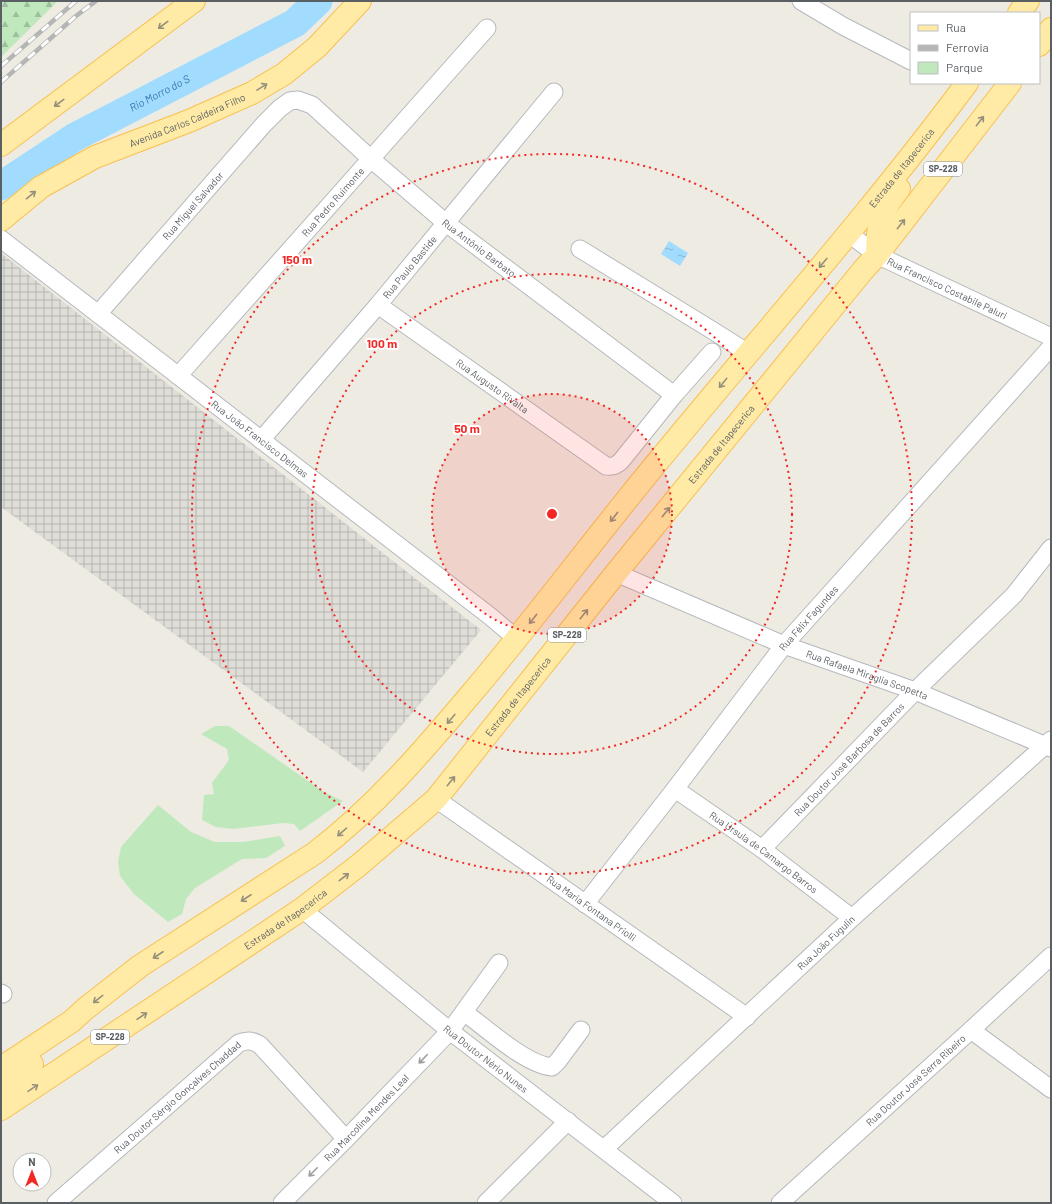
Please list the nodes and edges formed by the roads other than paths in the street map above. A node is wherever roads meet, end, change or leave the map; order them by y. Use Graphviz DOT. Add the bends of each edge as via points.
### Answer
graph roads {
  1 [pos="194,1"];
  2 [pos="360,1"];
  3 [pos="801,1"];
  4 [pos="1028,1"];
  5 [pos="1020,12"];
  6 [pos="487,28"];
  7 [pos="910,60"];
  8 [pos="1009,84"];
  9 [pos="965,85"];
  10 [pos="554,92"];
  11 [pos="290,101"];
  12 [pos="1,145"];
  13 [pos="371,159"];
  14 [pos="1,220"];
  15 [pos="446,223"];
  16 [pos="848,233"];
  17 [pos="1,239"];
  18 [pos="580,249"];
  19 [pos="877,255"];
  20 [pos="378,305"];
  21 [pos="98,314"];
  22 [pos="1051,337"];
  23 [pos="1051,347"];
  24 [pos="712,352"];
  25 [pos="748,353"];
  26 [pos="178,376"];
  27 [pos="674,395"];
  28 [pos="261,440"];
  29 [pos="1051,548"];
  30 [pos="616,573"];
  31 [pos="517,639"];
  32 [pos="784,645"];
  33 [pos="915,691"];
  34 [pos="1049,744"];
  35 [pos="675,789"];
  36 [pos="436,799"];
  37 [pos="762,849"];
  38 [pos="585,904"];
  39 [pos="302,909"];
  40 [pos="852,918"];
  41 [pos="1051,956"];
  42 [pos="499,963"];
  43 [pos="464,1012"];
  44 [pos="747,1016"];
  45 [pos="72,1020"];
  46 [pos="581,1030"];
  47 [pos="971,1030"];
  48 [pos="450,1031"];
  49 [pos="1,1068"];
  50 [pos="1,1087"];
  51 [pos="1051,1089"];
  52 [pos="1,1109"];
  53 [pos="568,1121"];
  54 [pos="346,1139"];
  55 [pos="604,1149"];
  56 [pos="56,1203"];
  57 [pos="282,1203"];
  58 [pos="486,1203"];
  59 [pos="674,1203"];
  60 [pos="780,1203"];
  1 -- 12 [label="main road, one-way"];
  14 -- 2 [label="main road, Avenida Carlos Caldeira Filho, one-way" via="41,187 95,157 252,94 284,74 317,47"];
  3 -- 7 [label="street"];
  4 -- 5 [label="main road"];
  6 -- 13 [label="street, Rua Pedro Ruimonte"];
  19 -- 8 [label="main road, Estrada de Itapecerica / SP-228, one-way"];
  9 -- 16 [label="main road, Estrada de Itapecerica / SP-228"];
  9 -- 19 [label="main road" via="954,123 886,207 877,235"];
  10 -- 15 [label="street, Rua Paulo Bastide"];
  11 -- 13 [label="street, Rua Antônio Barbato" via="298,100 312,105"];
  11 -- 21 [label="street, Rua Miguel Salvador" via="264,124"];
  13 -- 15 [label="street, Rua Antônio Barbato"];
  13 -- 26 [label="street, Rua Pedro Ruimonte"];
  15 -- 20 [label="street, Rua Paulo Bastide"];
  15 -- 27 [label="street, Rua Antônio Barbato"];
  16 -- 19 [label="street, Rua Francisco Costabile Paluri"];
  16 -- 25 [label="main road, Estrada de Itapecerica / SP-228, one-way"];
  17 -- 21 [label="street, Rua João Francisco Delmas"];
  18 -- 25 [label="street"];
  19 -- 22 [label="street, Rua Francisco Costabile Paluri"];
  30 -- 19 [label="main road, Estrada de Itapecerica / SP-228, one-way"];
  20 -- 27 [label="street, Rua Augusto Rivalta" via="606,466 611,467 621,462"];
  20 -- 28 [label="street, Rua Paulo Bastide"];
  21 -- 26 [label="street, Rua João Francisco Delmas"];
  23 -- 32 [label="street, Rua Félix Fagundes"];
  24 -- 27 [label="street"];
  25 -- 31 [label="main road, Estrada de Itapecerica / SP-228, one-way" via="633,492"];
  26 -- 28 [label="street, Rua João Francisco Delmas"];
  28 -- 31 [label="street, Rua João Francisco Delmas"];
  29 -- 33 [label="street, Rua Doutor José Barbosa de Barros" via="1014,595"];
  30 -- 32 [label="street, Rua Rafaela Miraglia Scopetta"];
  36 -- 30 [label="main road, Estrada de Itapecerica / SP-228, one-way"];
  31 -- 45 [label="main road, Estrada de Itapecerica / SP-228, one-way" via="431,742 372,806 336,837 279,877 140,966"];
  32 -- 33 [label="street, Rua Rafaela Miraglia Scopetta"];
  32 -- 35 [label="street, Rua Félix Fagundes"];
  33 -- 34 [label="street, Rua Rafaela Miraglia Scopetta"];
  33 -- 37 [label="street, Rua Doutor José Barbosa de Barros"];
  34 -- 40 [label="street, Rua João Fugulin"];
  35 -- 37 [label="street, Rua Úrsula de Camargo Barros"];
  35 -- 38 [label="street, Rua Félix Fagundes"];
  36 -- 38 [label="street, Rua Maria Fontana Priolli"];
  39 -- 36 [label="main road, Estrada de Itapecerica / SP-228, one-way" via="360,865"];
  37 -- 40 [label="street, Rua Úrsula de Camargo Barros"];
  38 -- 44 [label="street, Rua Maria Fontana Priolli"];
  39 -- 48 [label="street, Rua Doutor Nério Nunes"];
  52 -- 39 [label="main road, Estrada de Itapecerica / SP-228, one-way"];
  40 -- 44 [label="street, Rua João Fugulin"];
  41 -- 47 [label="street, Rua Doutor José Serra Ribeiro"];
  42 -- 43 [label="street, Rua Marcolina Mendes Leal"];
  43 -- 46 [label="street" via="521,1055 544,1066 552,1067 558,1062"];
  43 -- 48 [label="street, Rua Marcolina Mendes Leal"];
  44 -- 55 [label="street, Rua João Fugulin"];
  45 -- 49 [label="main road, Estrada de Itapecerica / SP-228"];
  45 -- 50 [label="main road" via="40,1058"];
  47 -- 51 [label="street"];
  47 -- 60 [label="street, Rua Doutor José Serra Ribeiro"];
  48 -- 53 [label="street, Rua Doutor Nério Nunes"];
  48 -- 54 [label="street, Rua Marcolina Mendes Leal, one-way"];
  53 -- 55 [label="street, Rua Doutor Nério Nunes"];
  53 -- 58 [label="street"];
  54 -- 56 [label="street, Rua Doutor Sérgio Gonçalves Chaddad" via="260,1045 246,1040 239,1043"];
  54 -- 57 [label="street, Rua Marcolina Mendes Leal, one-way"];
  55 -- 59 [label="street, Rua Doutor Nério Nunes"];
}
